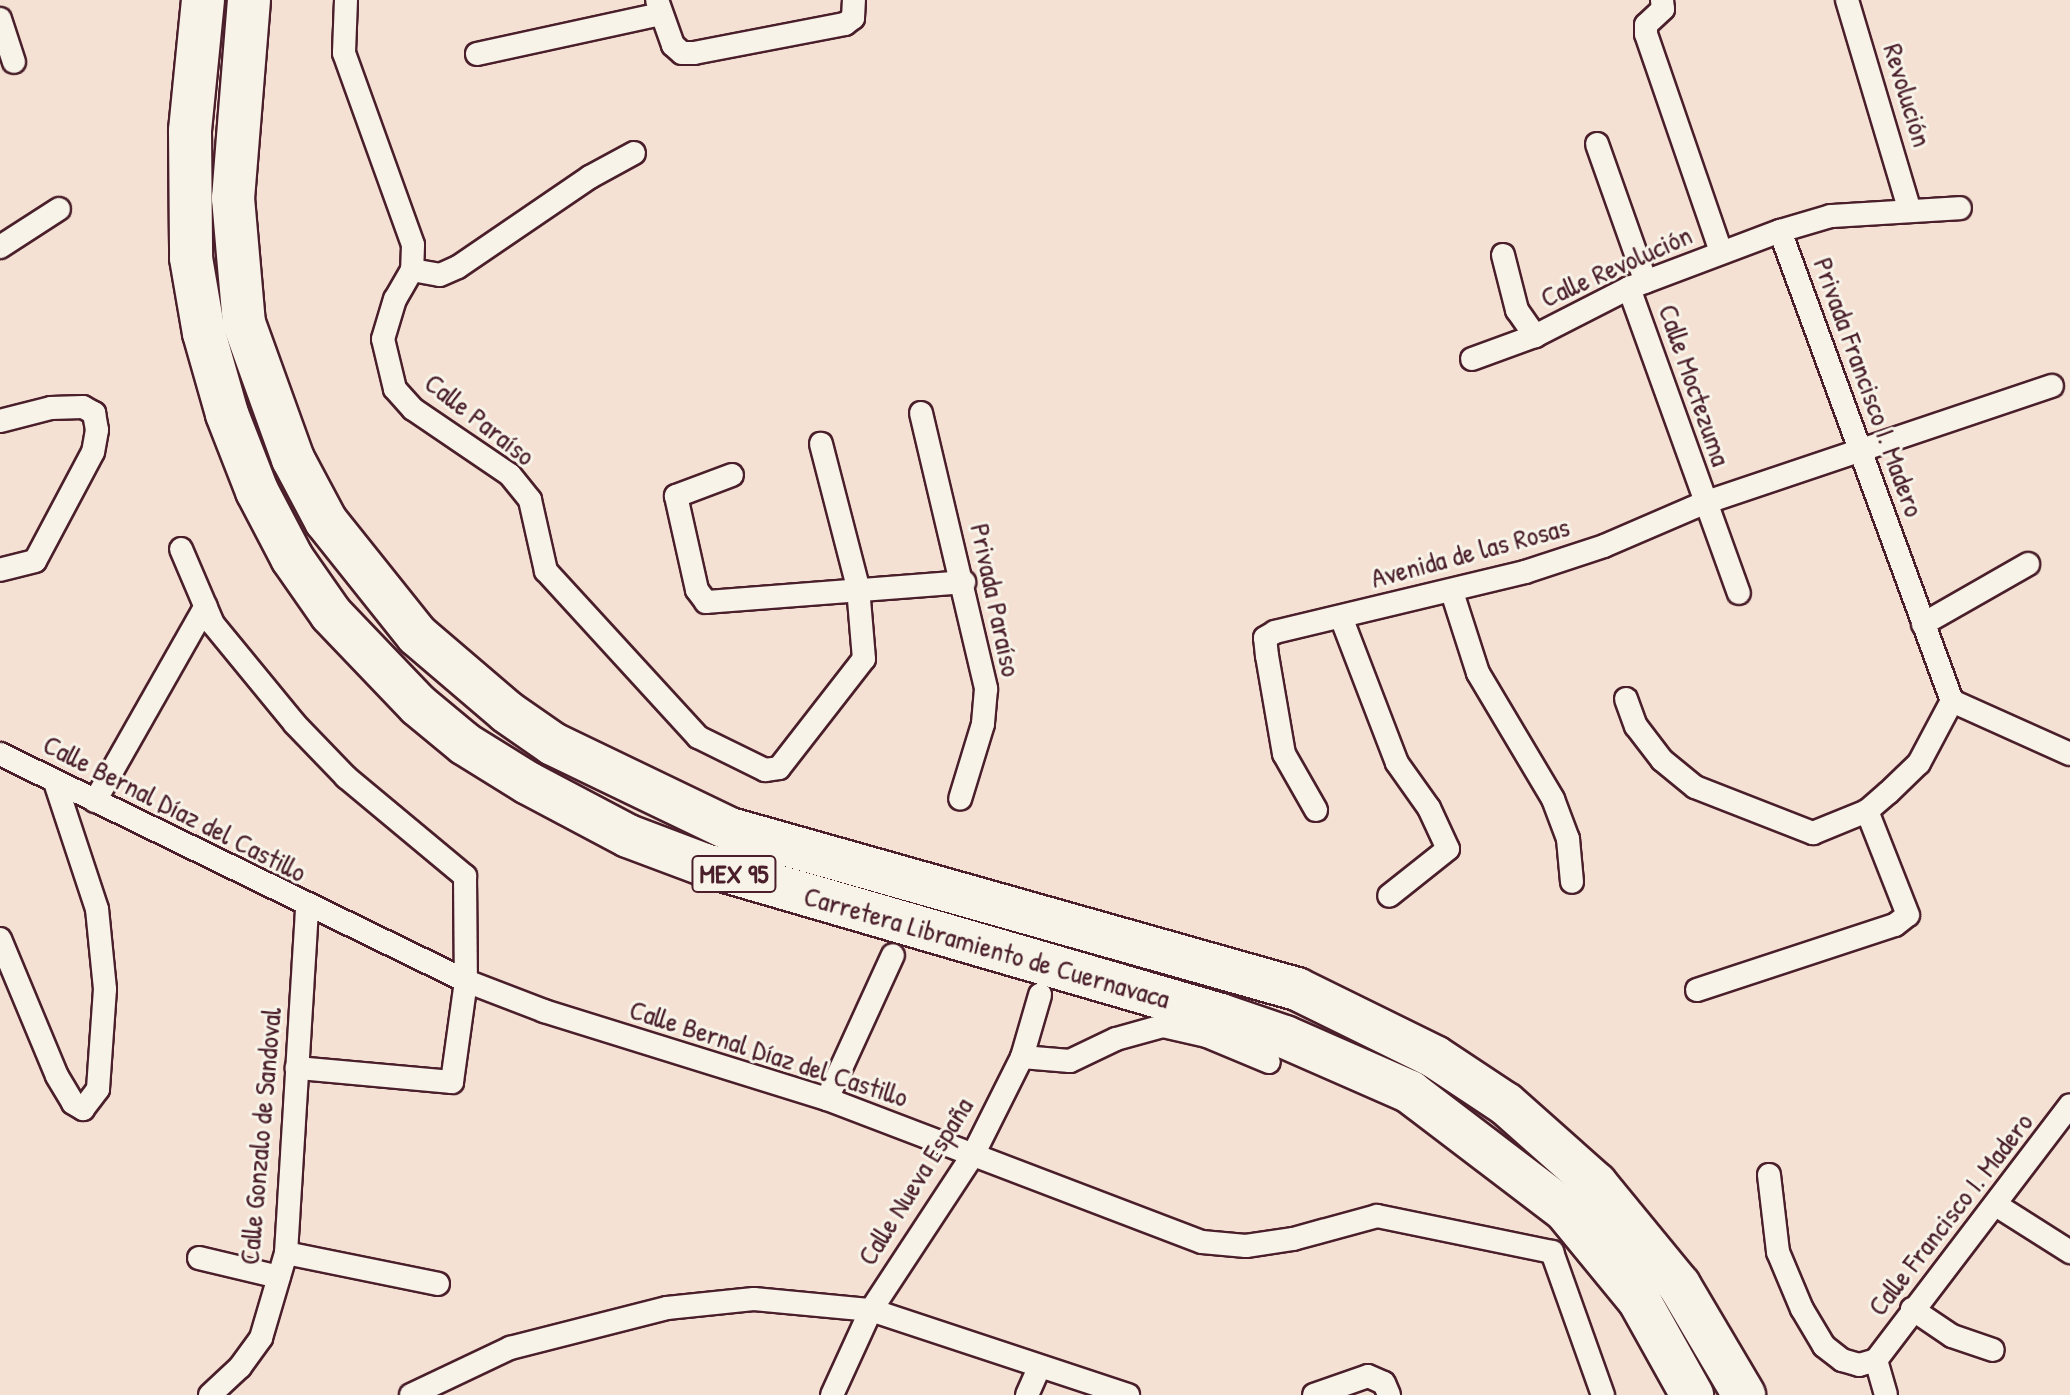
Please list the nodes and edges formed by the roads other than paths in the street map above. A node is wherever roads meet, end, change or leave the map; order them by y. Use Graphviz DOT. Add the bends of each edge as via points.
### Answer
graph roads {
  1 [pos="203,0"];
  2 [pos="249,0"];
  3 [pos="346,0"];
  4 [pos="854,0"];
  5 [pos="1662,0"];
  6 [pos="1847,0"];
  7 [pos="659,7"];
  8 [pos="0,19"];
  9 [pos="477,54"];
  10 [pos="14,62"];
  11 [pos="1597,144"];
  12 [pos="634,153"];
  13 [pos="1909,208"];
  14 [pos="1960,208"];
  15 [pos="59,209"];
  16 [pos="1780,231"];
  17 [pos="0,247"];
  18 [pos="1721,252"];
  19 [pos="1503,255"];
  20 [pos="412,270"];
  21 [pos="1638,285"];
  22 [pos="1535,336"];
  23 [pos="1472,359"];
  24 [pos="2052,386"];
  25 [pos="921,413"];
  26 [pos="0,421"];
  27 [pos="821,444"];
  28 [pos="1860,453"];
  29 [pos="732,475"];
  30 [pos="1704,503"];
  31 [pos="181,549"];
  32 [pos="2028,564"];
  33 [pos="0,570"];
  34 [pos="964,582"];
  35 [pos="858,587"];
  36 [pos="1452,592"];
  37 [pos="1739,593"];
  38 [pos="206,606"];
  39 [pos="1341,617"];
  40 [pos="1923,624"];
  41 [pos="1626,699"];
  42 [pos="1952,701"];
  43 [pos="0,754"];
  44 [pos="2070,754"];
  45 [pos="55,782"];
  46 [pos="960,799"];
  47 [pos="95,801"];
  48 [pos="1316,810"];
  49 [pos="1867,811"];
  50 [pos="1572,882"];
  51 [pos="1389,896"];
  52 [pos="307,907"];
  53 [pos="0,939"];
  54 [pos="893,955"];
  55 [pos="466,981"];
  56 [pos="1697,990"];
  57 [pos="1040,995"];
  58 [pos="1022,1057"];
  59 [pos="1269,1062"];
  60 [pos="297,1068"];
  61 [pos="827,1099"];
  62 [pos="2070,1105"];
  63 [pos="973,1155"];
  64 [pos="1769,1175"];
  65 [pos="1996,1205"];
  66 [pos="2070,1252"];
  67 [pos="286,1253"];
  68 [pos="199,1258"];
  69 [pos="279,1277"];
  70 [pos="438,1284"];
  71 [pos="1912,1309"];
  72 [pos="871,1310"];
  73 [pos="1993,1350"];
  74 [pos="1876,1360"];
  75 [pos="1039,1368"];
  76 [pos="210,1395"];
  77 [pos="411,1395"];
  78 [pos="832,1395"];
  79 [pos="1027,1395"];
  80 [pos="1128,1395"];
  81 [pos="1314,1395"];
  82 [pos="1389,1395"];
  83 [pos="1603,1395"];
  84 [pos="1692,1395"];
  85 [pos="1744,1395"];
  86 [pos="1886,1395"];
  1 -- 84 [label="highway, Carretera Libramiento de Cuernavaca / MEX 95" via="190,131 191,258 204,333 227,414 257,491 292,558 331,614 418,705 515,776 628,836 705,865 1221,1015 1410,1092 1565,1210 1639,1300"];
  2 -- 85 [label="highway, Carretera Libramiento de Cuernavaca / MEX 95" via="233,184 235,265 244,323 293,459 326,521 417,635 553,744 730,829 1297,989 1435,1057 1506,1104 1596,1184 1679,1285"];
  3 -- 20 [label="street" via="344,53 413,245"];
  4 -- 7 [label="street" via="853,18 845,24 694,53 682,53 673,45"];
  5 -- 18 [label="street" via="1663,9 1646,25 1646,34"];
  6 -- 13 [label="street, Revolución"];
  7 -- 9 [label="street"];
  8 -- 10 [label="street"];
  11 -- 21 [label="street, Calle Moctezuma"];
  12 -- 20 [label="street" via="458,267 440,275"];
  13 -- 14 [label="street"];
  13 -- 16 [label="street" via="1831,216"];
  15 -- 17 [label="street"];
  16 -- 18 [label="street"];
  16 -- 28 [label="street, Privada Francisco I. Madero"];
  18 -- 21 [label="street, Calle Revolución"];
  19 -- 22 [label="street" via="1517,310"];
  20 -- 35 [label="street, Calle Paraíso" via="395,299 383,339 395,389 413,409 510,475 530,500 546,571 698,737 765,770 779,768 864,659"];
  21 -- 22 [label="street, Calle Revolución"];
  21 -- 30 [label="street, Calle Moctezuma"];
  22 -- 23 [label="street, Calle Revolución"];
  24 -- 28 [label="street, Avenida de las Rosas"];
  25 -- 34 [label="street, Privada Paraíso"];
  26 -- 33 [label="street" via="51,408 83,407 94,413 93,452 48,541 35,561"];
  27 -- 35 [label="street, Calle Paraíso"];
  28 -- 30 [label="street, Avenida de las Rosas"];
  28 -- 40 [label="street, Privada Francisco I. Madero"];
  29 -- 35 [label="street" via="676,496 697,590 706,602"];
  30 -- 36 [label="street, Avenida de las Rosas" via="1604,546"];
  30 -- 37 [label="street, Calle Moctezuma"];
  31 -- 38 [label="street"];
  32 -- 40 [label="street"];
  34 -- 35 [label="street"];
  34 -- 46 [label="street, Privada Paraíso" via="986,689 983,724"];
  36 -- 39 [label="street, Avenida de las Rosas"];
  36 -- 50 [label="street" via="1478,673 1553,799 1568,839"];
  38 -- 47 [label="street"];
  38 -- 55 [label="street" via="213,624 295,724 346,777 465,876"];
  39 -- 48 [label="street, Avenida de las Rosas" via="1265,638 1284,754"];
  39 -- 51 [label="street" via="1397,763 1429,808 1448,849"];
  40 -- 42 [label="street, Privada Francisco I. Madero"];
  41 -- 49 [label="street" via="1636,726 1662,760 1716,797 1813,833"];
  42 -- 44 [label="street"];
  42 -- 49 [label="street" via="1919,763"];
  43 -- 45 [label="street, Calle Bernal Díaz del Castillo"];
  45 -- 47 [label="street, Calle Bernal Díaz del Castillo"];
  45 -- 53 [label="street" via="97,909 105,989 98,1089 83,1109 73,1103 57,1076"];
  47 -- 52 [label="street, Calle Bernal Díaz del Castillo"];
  49 -- 56 [label="street" via="1908,915 1895,925"];
  52 -- 55 [label="street, Calle Bernal Díaz del Castillo"];
  52 -- 60 [label="street, Calle Gonzalo de Sandoval"];
  54 -- 61 [label="street"];
  55 -- 60 [label="street" via="452,1082"];
  55 -- 61 [label="street, Calle Bernal Díaz del Castillo" via="544,1011"];
  57 -- 58 [label="street, Calle Nueva España"];
  58 -- 59 [label="street" via="1070,1061 1116,1039 1163,1026 1207,1036"];
  58 -- 63 [label="street, Calle Nueva España"];
  60 -- 67 [label="street, Calle Gonzalo de Sandoval"];
  61 -- 63 [label="street, Calle Bernal Díaz del Castillo"];
  62 -- 65 [label="street, Calle Francisco I. Madero"];
  63 -- 72 [label="street, Calle Nueva España"];
  63 -- 83 [label="street, Calle Bernal Díaz del Castillo" via="1202,1242 1246,1246 1377,1216 1552,1252"];
  64 -- 74 [label="street" via="1778,1252 1802,1309 1824,1346 1842,1360 1859,1365"];
  65 -- 66 [label="street"];
  65 -- 71 [label="street, Calle Francisco I. Madero"];
  67 -- 69 [label="street, Calle Gonzalo de Sandoval"];
  67 -- 70 [label="street"];
  68 -- 69 [label="street"];
  69 -- 76 [label="street, Calle Gonzalo de Sandoval" via="261,1338"];
  71 -- 73 [label="street" via="1952,1336"];
  71 -- 74 [label="street, Calle Francisco I. Madero"];
  72 -- 75 [label="street"];
  72 -- 77 [label="street" via="754,1299 667,1308 510,1348"];
  72 -- 78 [label="street, Calle Nueva España"];
  74 -- 86 [label="street"];
  75 -- 79 [label="street"];
  75 -- 80 [label="street"];
  81 -- 82 [label="street" via="1368,1376 1384,1383"];
}
